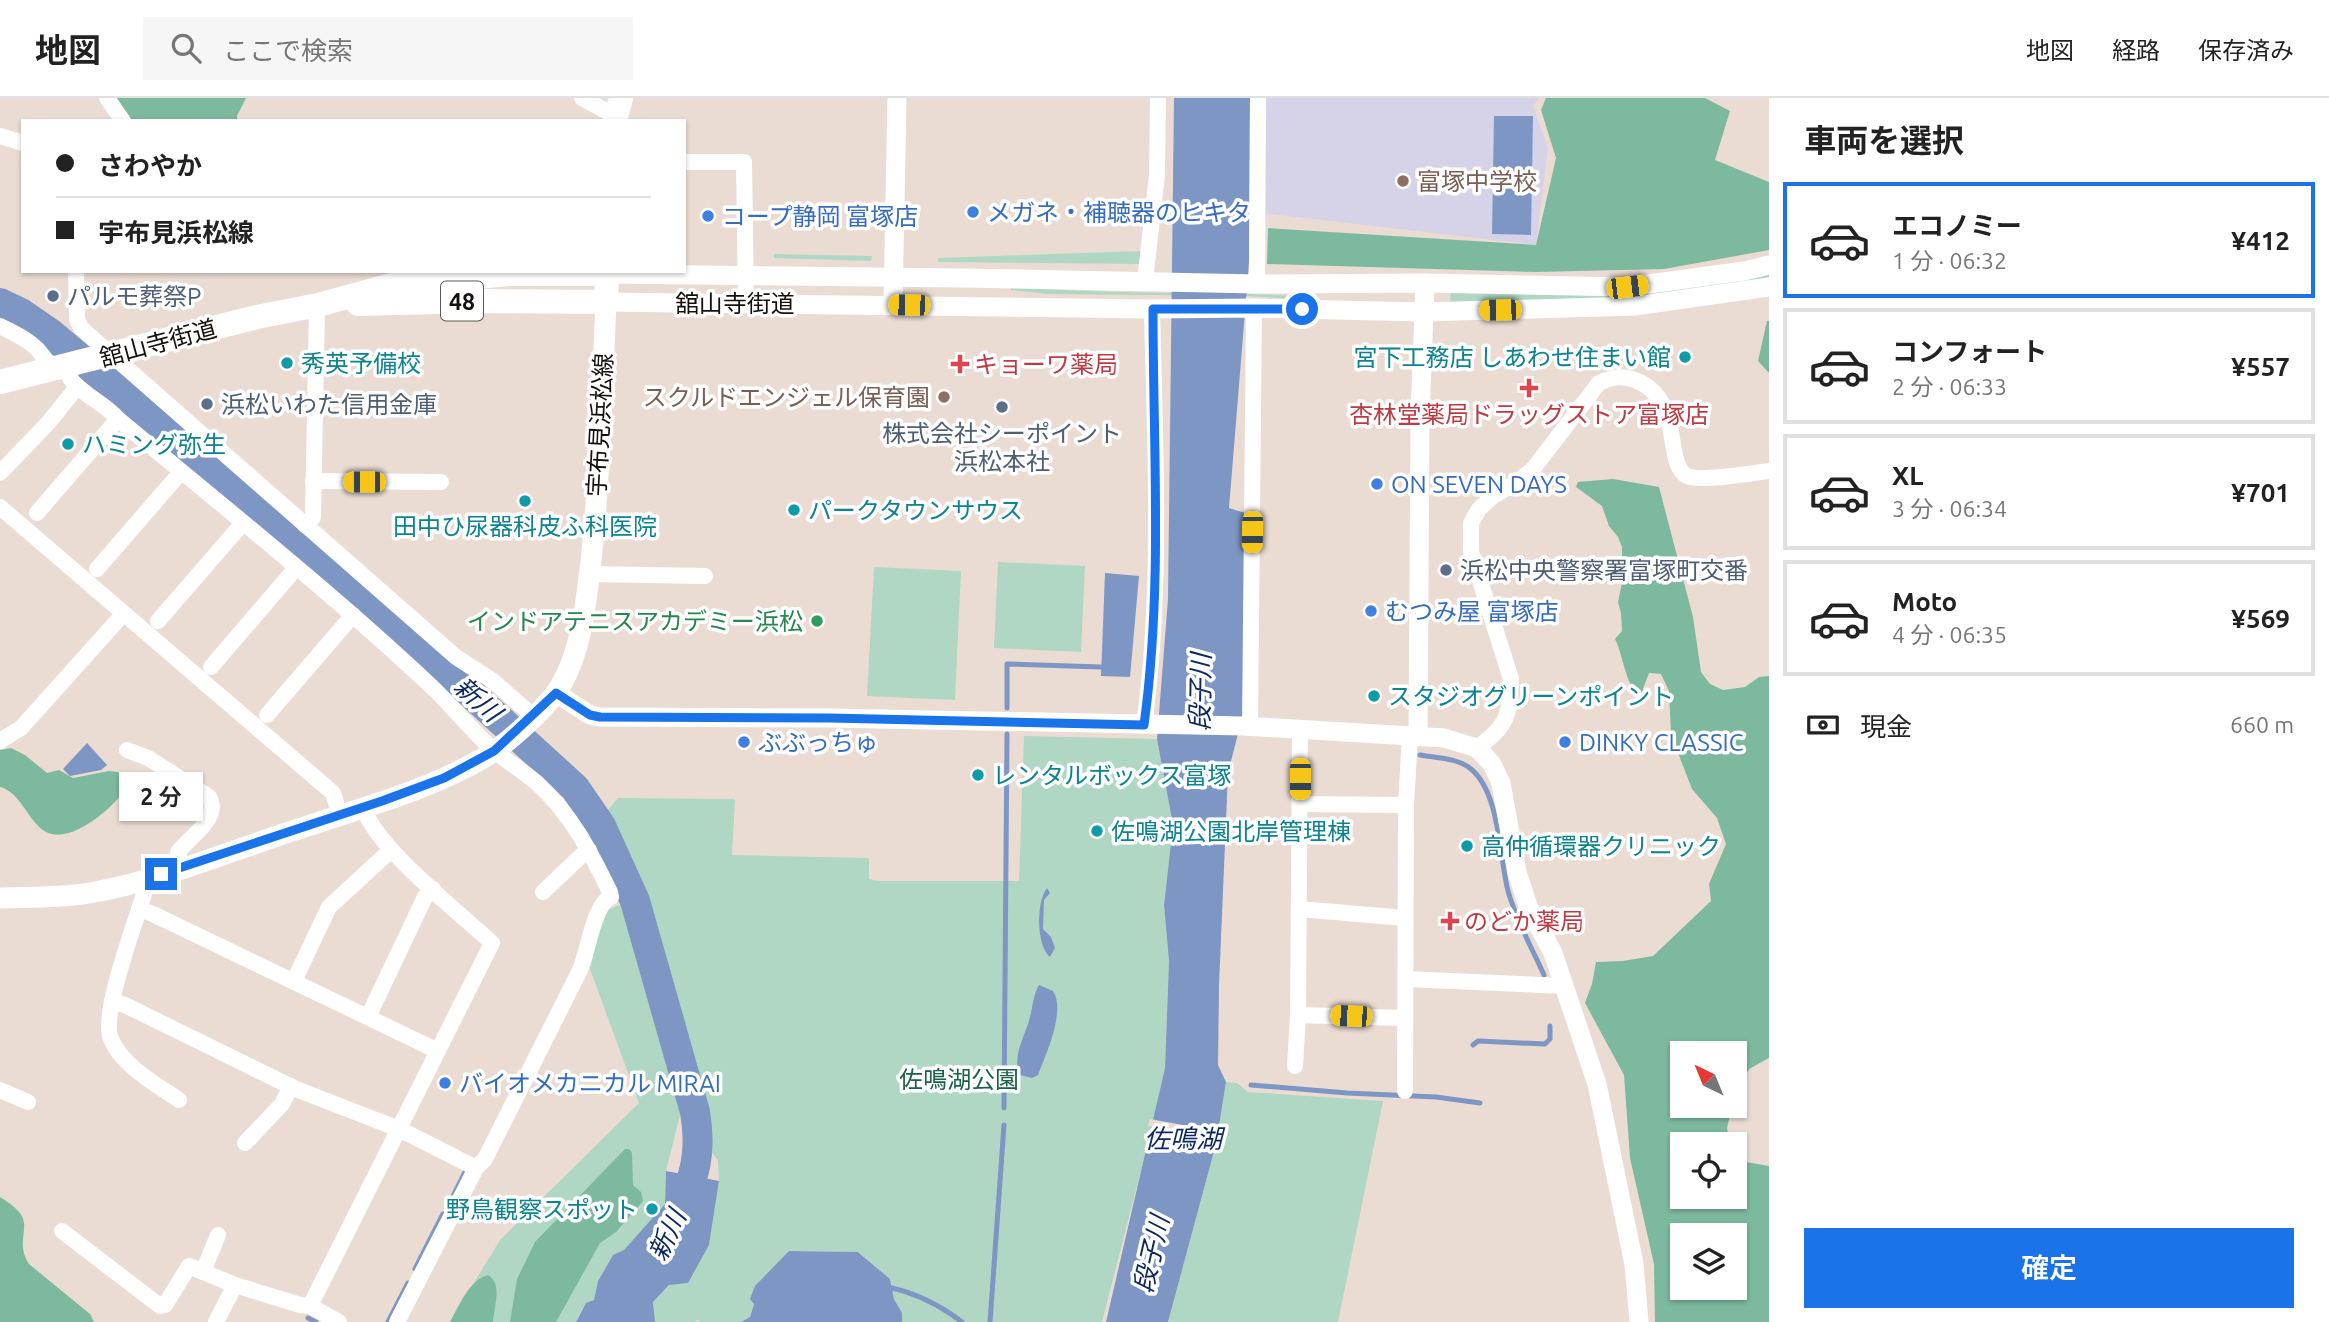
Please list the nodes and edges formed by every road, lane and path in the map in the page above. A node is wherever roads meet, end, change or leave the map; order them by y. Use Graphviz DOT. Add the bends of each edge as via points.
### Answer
graph roads {
  1 [pos="107,98"];
  2 [pos="582,98"];
  3 [pos="897,98"];
  4 [pos="1158,98"];
  5 [pos="1258,98"];
  6 [pos="618,111"];
  7 [pos="122,119"];
  8 [pos="0,136"];
  9 [pos="21,142"];
  10 [pos="686,162"];
  11 [pos="1769,265"];
  12 [pos="76,273"];
  13 [pos="607,273"];
  14 [pos="472,274"];
  15 [pos="746,276"];
  16 [pos="894,277"];
  17 [pos="1149,283"];
  18 [pos="1425,283"];
  19 [pos="1257,284"];
  20 [pos="1769,287"];
  21 [pos="607,302"];
  22 [pos="746,303"];
  23 [pos="893,304"];
  24 [pos="317,306"];
  25 [pos="1254,308"];
  26 [pos="1153,309"];
  27 [pos="1423,312"];
  28 [pos="0,326"];
  29 [pos="109,356"];
  30 [pos="65,373"];
  31 [pos="0,382"];
  32 [pos="118,419"];
  33 [pos="1769,471"];
  34 [pos="0,472"];
  35 [pos="181,472"];
  36 [pos="313,481"];
  37 [pos="441,482"];
  38 [pos="0,507"];
  39 [pos="37,513"];
  40 [pos="243,523"];
  41 [pos="305,524"];
  42 [pos="296,568"];
  43 [pos="97,569"];
  44 [pos="589,573"];
  45 [pos="705,576"];
  46 [pos="353,615"];
  47 [pos="117,621"];
  48 [pos="158,621"];
  49 [pos="211,667"];
  50 [pos="556,693"];
  51 [pos="267,715"];
  52 [pos="531,718"];
  53 [pos="1149,725"];
  54 [pos="1247,726"];
  55 [pos="1300,729"];
  56 [pos="0,741"];
  57 [pos="1412,745"];
  58 [pos="498,748"];
  59 [pos="1477,748"];
  60 [pos="128,750"];
  61 [pos="1300,804"];
  62 [pos="1406,805"];
  63 [pos="363,807"];
  64 [pos="340,815"];
  65 [pos="391,850"];
  66 [pos="589,850"];
  67 [pos="181,867"];
  68 [pos="140,880"];
  69 [pos="433,888"];
  70 [pos="543,892"];
  71 [pos="0,898"];
  72 [pos="139,909"];
  73 [pos="1299,909"];
  74 [pos="1405,918"];
  75 [pos="1406,979"];
  76 [pos="294,981"];
  77 [pos="1551,985"];
  78 [pos="112,1001"];
  79 [pos="1298,1015"];
  80 [pos="368,1017"];
  81 [pos="1404,1018"];
  82 [pos="438,1051"];
  83 [pos="1295,1066"];
  84 [pos="290,1086"];
  85 [pos="0,1090"];
  86 [pos="1405,1091"];
  87 [pos="179,1100"];
  88 [pos="28,1102"];
  89 [pos="398,1129"];
  90 [pos="245,1143"];
  91 [pos="476,1168"];
  92 [pos="62,1231"];
  93 [pos="218,1236"];
  94 [pos="203,1272"];
  95 [pos="235,1285"];
  96 [pos="310,1306"];
  97 [pos="216,1322"];
  98 [pos="339,1322"];
  99 [pos="397,1322"];
  100 [pos="1639,1322"];
  1 -- 7 [label="street"];
  2 -- 6 [label="street" via="604,110"];
  3 -- 16 [label="street"];
  4 -- 17 [label="street" via="1157,175 1146,272"];
  5 -- 19 [label="street"];
  8 -- 9 [label="street"];
  10 -- 15 [label="street" via="744,163"];
  11 -- 18 [label="street" via="1627,287"];
  12 -- 29 [label="street" via="78,324"];
  13 -- 14 [label="main road, 舘山寺街道 / 48"];
  13 -- 15 [label="street, 舘山寺街道"];
  13 -- 21 [label="main road"];
  14 -- 24 [label="main road, 舘山寺街道 / 48" via="391,285"];
  15 -- 16 [label="street, 舘山寺街道"];
  15 -- 22 [label="street"];
  16 -- 17 [label="street, 舘山寺街道"];
  16 -- 23 [label="street"];
  17 -- 19 [label="street, 舘山寺街道"];
  18 -- 19 [label="street"];
  18 -- 27 [label="street"];
  20 -- 27 [label="street" via="1635,306"];
  21 -- 22 [label="street, 舘山寺街道"];
  21 -- 24 [label="main road, 舘山寺街道 / 48"];
  21 -- 44 [label="main road, 宇布見浜松線"];
  22 -- 23 [label="street, 舘山寺街道"];
  23 -- 26 [label="street, 舘山寺街道"];
  24 -- 29 [label="main road, 舘山寺街道 / 48"];
  24 -- 36 [label="street"];
  25 -- 26 [label="street, 舘山寺街道"];
  25 -- 27 [label="street"];
  25 -- 54 [label="street"];
  26 -- 53 [label="street" via="1157,551"];
  27 -- 57 [label="street"];
  28 -- 30 [label="street" via="26,339"];
  29 -- 30 [label="main road, 舘山寺街道 / 48"];
  29 -- 41 [label="street"];
  30 -- 31 [label="main road, 舘山寺街道 / 48"];
  30 -- 32 [label="street"];
  30 -- 34 [label="street" via="49,422"];
  32 -- 35 [label="street"];
  32 -- 39 [label="street"];
  33 -- 59 [label="street" via="1699,478 1686,475 1677,465 1670,421 1660,399 1646,384 1615,376 1599,383 1533,469 1493,496 1471,523 1471,552 1511,679 1504,724"];
  35 -- 40 [label="street"];
  35 -- 43 [label="street"];
  36 -- 37 [label="street"];
  36 -- 41 [label="street" via="313,517"];
  38 -- 64 [label="street" via="333,793"];
  40 -- 42 [label="street"];
  40 -- 48 [label="street"];
  41 -- 52 [label="street"];
  42 -- 46 [label="street"];
  42 -- 49 [label="street"];
  44 -- 45 [label="street"];
  44 -- 50 [label="main road, 宇布見浜松線" via="575,649"];
  46 -- 51 [label="street"];
  46 -- 58 [label="street"];
  47 -- 56 [label="street" via="22,728"];
  50 -- 52 [label="main road, 宇布見浜松線"];
  50 -- 53 [label="street" via="600,717"];
  52 -- 58 [label="main road, 宇布見浜松線"];
  53 -- 54 [label="street"];
  54 -- 55 [label="street"];
  55 -- 57 [label="street"];
  55 -- 61 [label="street"];
  57 -- 59 [label="street" via="1458,740"];
  57 -- 62 [label="street"];
  58 -- 63 [label="main road, 宇布見浜松線" via="430,784"];
  58 -- 66 [label="street" via="549,795"];
  59 -- 77 [label="street" via="1501,783 1517,872 1528,906 1553,953"];
  60 -- 67 [label="street" via="172,772 213,804 210,817 178,852"];
  61 -- 62 [label="street"];
  61 -- 73 [label="street"];
  62 -- 74 [label="street"];
  63 -- 64 [label="main road, 宇布見浜松線"];
  63 -- 65 [label="street" via="367,820"];
  64 -- 67 [label="main road, 宇布見浜松線"];
  65 -- 69 [label="street"];
  65 -- 76 [label="street" via="329,907"];
  66 -- 70 [label="street"];
  66 -- 91 [label="street" via="611,897 597,912 580,970 485,1159"];
  67 -- 68 [label="main road, 宇布見浜松線"];
  68 -- 71 [label="main road, 宇布見浜松線" via="77,895"];
  68 -- 72 [label="street" via="144,894"];
  69 -- 80 [label="street"];
  69 -- 82 [label="street" via="492,943"];
  72 -- 76 [label="street"];
  72 -- 78 [label="street"];
  73 -- 74 [label="street"];
  73 -- 79 [label="street"];
  74 -- 75 [label="street"];
  75 -- 77 [label="street"];
  75 -- 81 [label="street"];
  76 -- 80 [label="street"];
  77 -- 100 [label="street" via="1597,1084 1634,1264"];
  78 -- 84 [label="street"];
  78 -- 87 [label="street" via="108,1030 115,1046"];
  79 -- 81 [label="street"];
  79 -- 83 [label="street"];
  80 -- 82 [label="street"];
  81 -- 86 [label="street"];
  82 -- 89 [label="street"];
  84 -- 89 [label="street"];
  84 -- 90 [label="street" via="282,1104"];
  85 -- 88 [label="street"];
  89 -- 91 [label="street"];
  89 -- 96 [label="street"];
  91 -- 99 [label="street"];
  92 -- 94 [label="street" via="160,1306 165,1306 189,1266"];
  93 -- 94 [label="street"];
  94 -- 95 [label="street"];
  95 -- 96 [label="street"];
  95 -- 97 [label="street"];
  96 -- 98 [label="street"];
}
